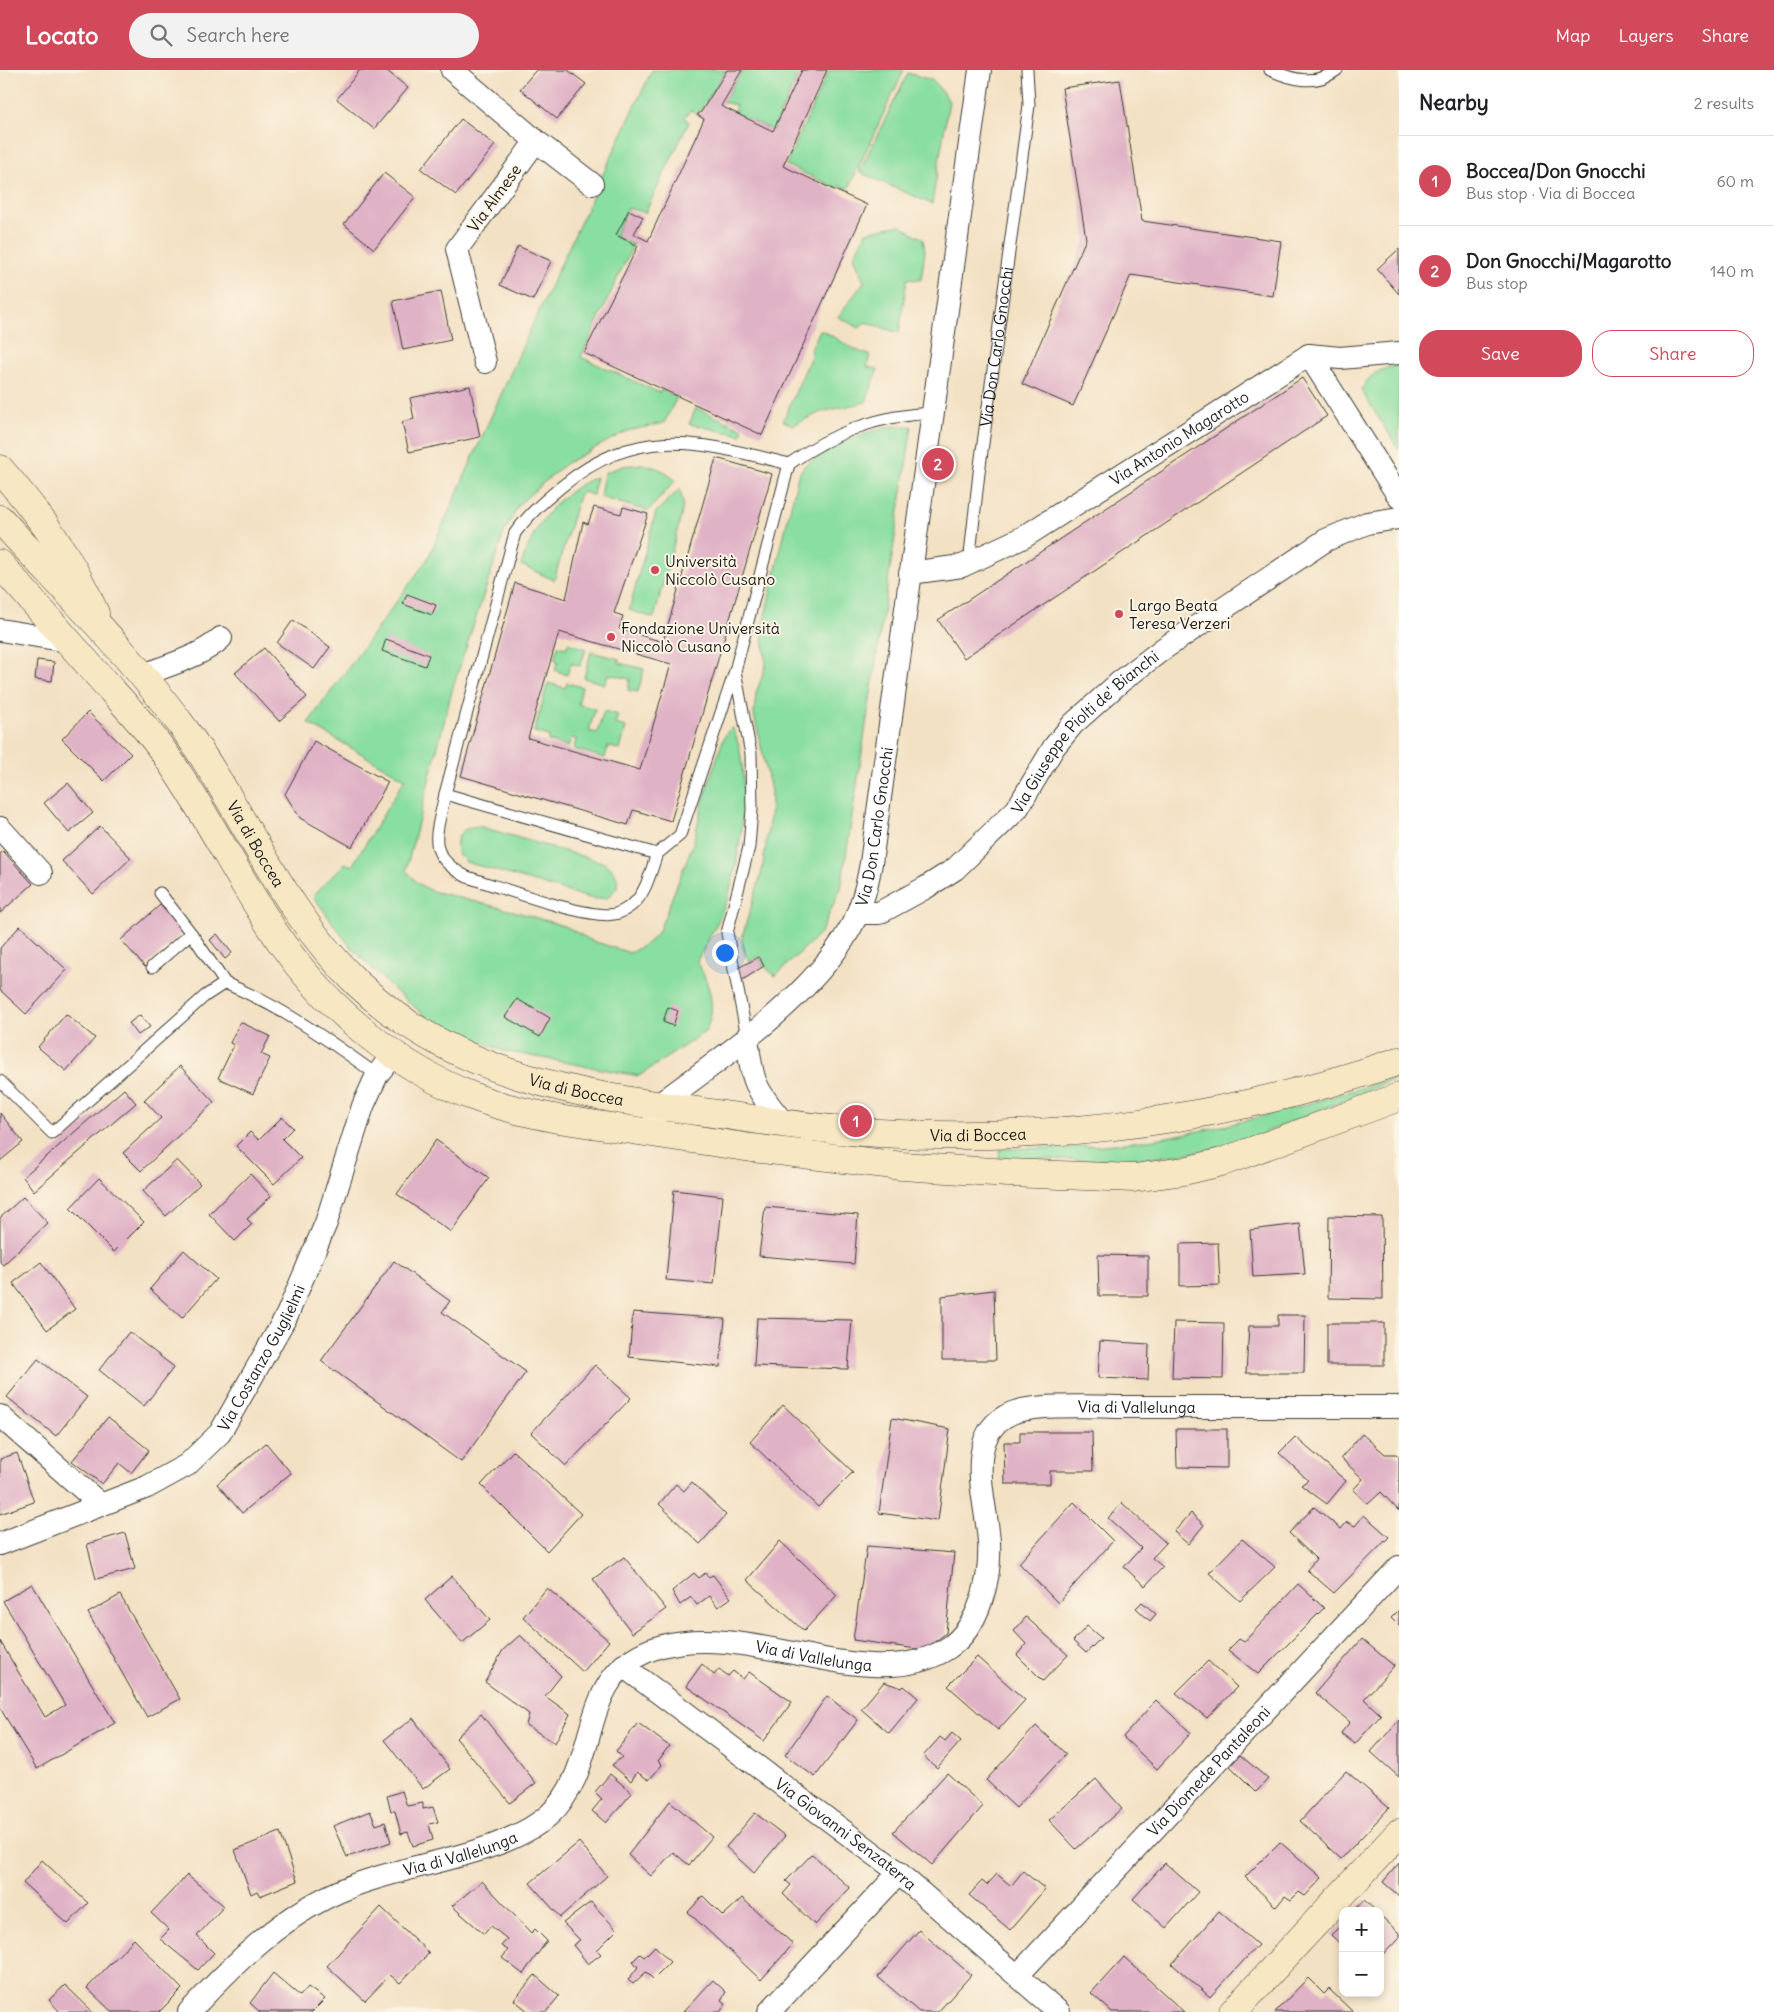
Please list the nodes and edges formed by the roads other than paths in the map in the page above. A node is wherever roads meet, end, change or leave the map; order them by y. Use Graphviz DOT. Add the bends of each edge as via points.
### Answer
graph roads {
  1 [pos="452,70"];
  2 [pos="980,70"];
  3 [pos="1030,70"];
  4 [pos="1270,70"];
  5 [pos="1337,70"];
  6 [pos="536,141"];
  7 [pos="592,184"];
  8 [pos="1399,353"];
  9 [pos="1309,356"];
  10 [pos="485,362"];
  11 [pos="933,413"];
  12 [pos="789,464"];
  13 [pos="0,469"];
  14 [pos="1399,497"];
  15 [pos="1399,518"];
  16 [pos="0,520"];
  17 [pos="969,563"];
  18 [pos="0,565"];
  19 [pos="910,573"];
  20 [pos="0,630"];
  21 [pos="103,633"];
  22 [pos="221,638"];
  23 [pos="68,641"];
  24 [pos="735,671"];
  25 [pos="141,676"];
  26 [pos="445,794"];
  27 [pos="0,828"];
  28 [pos="657,854"];
  29 [pos="41,873"];
  30 [pos="160,893"];
  31 [pos="858,914"];
  32 [pos="191,933"];
  33 [pos="152,967"];
  34 [pos="225,983"];
  35 [pos="747,1037"];
  36 [pos="394,1053"];
  37 [pos="1399,1061"];
  38 [pos="377,1075"];
  39 [pos="0,1081"];
  40 [pos="1399,1096"];
  41 [pos="657,1106"];
  42 [pos="782,1122"];
  43 [pos="652,1134"];
  44 [pos="1399,1407"];
  45 [pos="0,1416"];
  46 [pos="102,1505"];
  47 [pos="0,1544"];
  48 [pos="1399,1567"];
  49 [pos="623,1666"];
  50 [pos="1399,1834"];
  51 [pos="899,1873"];
  52 [pos="1018,1975"];
  53 [pos="189,2012"];
  54 [pos="769,2012"];
  55 [pos="1059,2012"];
  56 [pos="1233,2012"];
  1 -- 6 [label="street"];
  2 -- 11 [label="street, Via Don Carlo Gnocchi"];
  3 -- 17 [label="lane, Via Don Carlo Gnocchi" via="1029,105"];
  4 -- 5 [label="lane" via="1306,81 1329,77"];
  6 -- 7 [label="street"];
  6 -- 10 [label="street, Via Almese" via="457,249"];
  8 -- 9 [label="street" via="1340,358"];
  9 -- 14 [label="street"];
  9 -- 17 [label="street, Via Antonio Magarotto" via="1024,537"];
  11 -- 12 [label="lane" via="898,416 864,424 826,440"];
  11 -- 19 [label="street, Via Don Carlo Gnocchi"];
  12 -- 24 [label="lane"];
  12 -- 26 [label="lane" via="716,446 646,444 597,462 534,508 515,533"];
  13 -- 21 [label="main road" via="48,526 64,551"];
  15 -- 31 [label="street, Via Giuseppe Piolti de' Bianchi" via="1367,523 1326,540 1163,649 1073,724 1054,747 1017,809 955,869 879,913"];
  16 -- 21 [label="main road, Via di Boccea"];
  17 -- 19 [label="street" via="952,569"];
  18 -- 23 [label="main road, Via di Boccea"];
  19 -- 31 [label="street, Via Don Carlo Gnocchi" via="871,863"];
  20 -- 23 [label="street"];
  21 -- 25 [label="main road, Via di Boccea"];
  22 -- 25 [label="street"];
  23 -- 36 [label="main road, Via di Boccea" via="162,750 284,947 331,1002"];
  24 -- 28 [label="lane" via="680,836"];
  24 -- 35 [label="lane" via="751,754 752,810 749,847 727,933"];
  25 -- 41 [label="main road, Via di Boccea" via="198,749 316,939 373,996 432,1039 480,1063 576,1091"];
  26 -- 28 [label="lane"];
  26 -- 28 [label="lane" via="437,848 451,868 467,877 575,910 616,914 633,905 644,890"];
  27 -- 29 [label="street"];
  30 -- 32 [label="lane"];
  31 -- 35 [label="street, Via Don Carlo Gnocchi" via="816,976"];
  32 -- 33 [label="lane"];
  32 -- 34 [label="lane"];
  34 -- 38 [label="lane" via="313,1028"];
  34 -- 39 [label="lane" via="205,996 52,1133"];
  35 -- 41 [label="street, Via Don Carlo Gnocchi"];
  35 -- 42 [label="street" via="753,1081"];
  36 -- 38 [label="street, Via Costanzo Guglielmi"];
  36 -- 43 [label="main road, Via di Boccea" via="454,1088 487,1101 558,1119"];
  37 -- 42 [label="main road, Via di Boccea" via="1248,1105 1100,1129 1013,1136 938,1136 875,1133"];
  38 -- 46 [label="street, Via Costanzo Guglielmi" via="363,1106 309,1266 287,1316 229,1421 210,1445 187,1465"];
  40 -- 43 [label="main road, Via di Boccea" via="1222,1162 1134,1178 902,1166"];
  41 -- 42 [label="main road, Via di Boccea"];
  41 -- 43 [label="street"];
  44 -- 49 [label="street, Via di Vallelunga" via="1082,1407 1016,1412 998,1422 984,1443 980,1472 989,1541 987,1575 976,1614 966,1630 945,1650 912,1663 874,1664 727,1640 702,1639 661,1646"];
  45 -- 46 [label="street"];
  46 -- 47 [label="street, Via Costanzo Guglielmi"];
  48 -- 52 [label="street, Via Diomede Pantaleoni"];
  49 -- 51 [label="street, Via Giovanni Senzaterra"];
  49 -- 53 [label="street, Via di Vallelunga" via="610,1678 603,1691 577,1773 549,1815 508,1840 349,1887 304,1910 236,1964"];
  50 -- 56 [label="main road"];
  51 -- 52 [label="street, Via Giovanni Senzaterra"];
  51 -- 54 [label="street"];
  52 -- 55 [label="street, Via Giovanni Senzaterra"];
}
